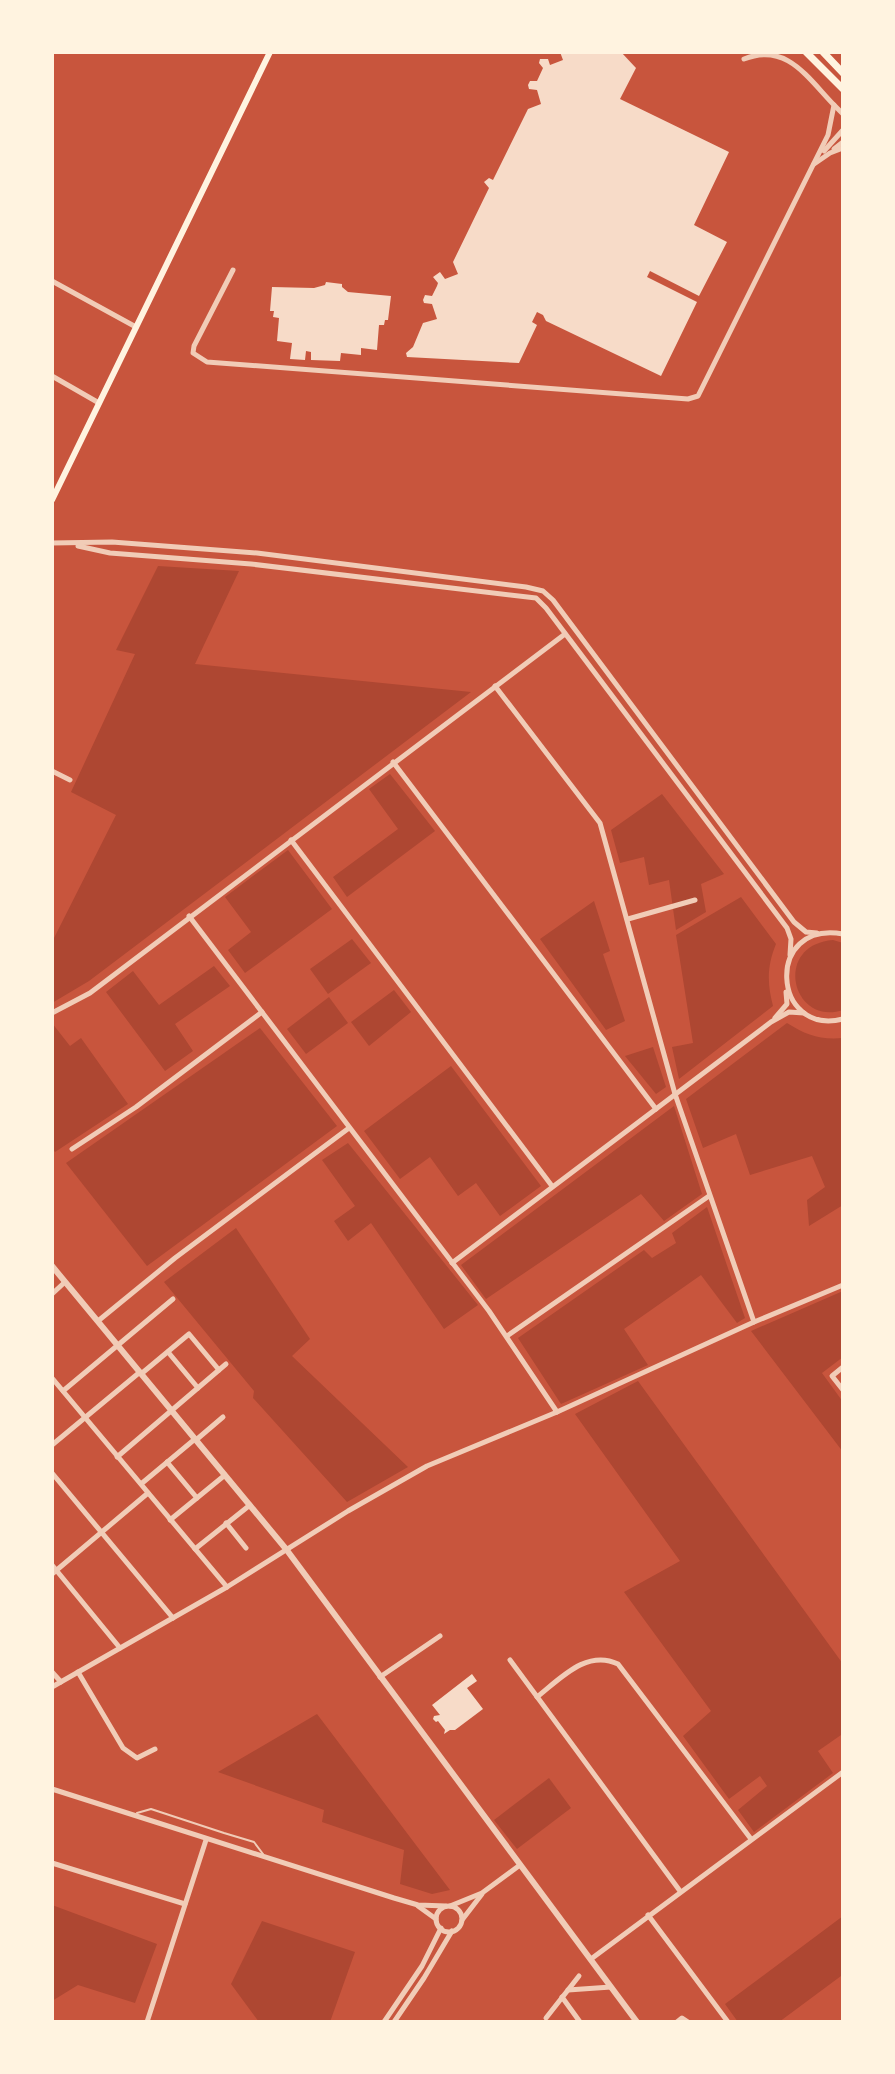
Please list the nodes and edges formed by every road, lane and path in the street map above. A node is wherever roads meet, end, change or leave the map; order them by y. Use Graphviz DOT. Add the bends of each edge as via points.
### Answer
graph roads {
  1 [pos="270,52"];
  2 [pos="806,52"];
  3 [pos="823,52"];
  4 [pos="742,56"];
  5 [pos="843,73"];
  6 [pos="843,89"];
  7 [pos="834,105"];
  8 [pos="843,114"];
  9 [pos="843,130"];
  10 [pos="843,142"];
  11 [pos="843,148"];
  12 [pos="830,153"];
  13 [pos="813,164"];
  14 [pos="233,270"];
  15 [pos="52,281"];
  16 [pos="136,327"];
  17 [pos="52,376"];
  18 [pos="99,403"];
  19 [pos="52,500"];
  20 [pos="52,543"];
  21 [pos="69,544"];
  22 [pos="565,634"];
  23 [pos="495,686"];
  24 [pos="393,762"];
  25 [pos="52,771"];
  26 [pos="70,780"];
  27 [pos="291,840"];
  28 [pos="695,900"];
  29 [pos="189,916"];
  30 [pos="628,919"];
  31 [pos="817,933"];
  32 [pos="843,934"];
  33 [pos="790,955"];
  34 [pos="785,981"];
  35 [pos="262,1012"];
  36 [pos="52,1013"];
  37 [pos="804,1013"];
  38 [pos="842,1021"];
  39 [pos="771,1022"];
  40 [pos="675,1094"];
  41 [pos="656,1109"];
  42 [pos="349,1128"];
  43 [pos="72,1149"];
  44 [pos="552,1186"];
  45 [pos="709,1196"];
  46 [pos="452,1263"];
  47 [pos="52,1266"];
  48 [pos="65,1282"];
  49 [pos="843,1285"];
  50 [pos="52,1294"];
  51 [pos="173,1299"];
  52 [pos="98,1321"];
  53 [pos="754,1322"];
  54 [pos="507,1336"];
  55 [pos="118,1346"];
  56 [pos="168,1352"];
  57 [pos="226,1364"];
  58 [pos="843,1367"];
  59 [pos="219,1370"];
  60 [pos="140,1373"];
  61 [pos="52,1378"];
  62 [pos="198,1388"];
  63 [pos="843,1390"];
  64 [pos="63,1391"];
  65 [pos="171,1410"];
  66 [pos="557,1412"];
  67 [pos="85,1417"];
  68 [pos="223,1417"];
  69 [pos="195,1440"];
  70 [pos="52,1445"];
  71 [pos="117,1457"];
  72 [pos="167,1462"];
  73 [pos="52,1473"];
  74 [pos="225,1475"];
  75 [pos="141,1484"];
  76 [pos="148,1493"];
  77 [pos="197,1498"];
  78 [pos="250,1505"];
  79 [pos="170,1520"];
  80 [pos="226,1523"];
  81 [pos="101,1532"];
  82 [pos="246,1548"];
  83 [pos="195,1549"];
  84 [pos="286,1549"];
  85 [pos="54,1570"];
  86 [pos="227,1587"];
  87 [pos="173,1618"];
  88 [pos="440,1636"];
  89 [pos="120,1648"];
  90 [pos="510,1660"];
  91 [pos="52,1672"];
  92 [pos="78,1672"];
  93 [pos="380,1677"];
  94 [pos="61,1682"];
  95 [pos="52,1687"];
  96 [pos="537,1697"];
  97 [pos="155,1749"];
  98 [pos="843,1772"];
  99 [pos="52,1789"];
  100 [pos="129,1815"];
  101 [pos="751,1839"];
  102 [pos="206,1840"];
  103 [pos="266,1858"];
  104 [pos="52,1863"];
  105 [pos="520,1865"];
  106 [pos="680,1891"];
  107 [pos="482,1893"];
  108 [pos="185,1904"];
  109 [pos="418,1905"];
  110 [pos="448,1906"];
  111 [pos="648,1915"];
  112 [pos="437,1920"];
  113 [pos="462,1920"];
  114 [pos="441,1928"];
  115 [pos="452,1931"];
  116 [pos="591,1959"];
  117 [pos="579,1976"];
  118 [pos="611,1987"];
  119 [pos="568,1990"];
  120 [pos="562,1997"];
  121 [pos="546,2018"];
  122 [pos="147,2022"];
  123 [pos="384,2022"];
  124 [pos="394,2022"];
  125 [pos="580,2022"];
  126 [pos="637,2022"];
  127 [pos="677,2022"];
  128 [pos="688,2022"];
  129 [pos="728,2022"];
  1 -- 16 [label="main road"];
  2 -- 6 [label="main road"];
  3 -- 5 [label="main road"];
  4 -- 7 [label="street" via="783,56"];
  7 -- 8 [label="street"];
  7 -- 13 [label="street" via="828,135"];
  9 -- 13 [label="street"];
  10 -- 12 [label="street"];
  11 -- 12 [label="street"];
  12 -- 13 [label="street"];
  13 -- 14 [label="street" via="698,396 688,399 207,362 193,353 194,346"];
  15 -- 16 [label="street"];
  16 -- 18 [label="main road"];
  17 -- 18 [label="street"];
  18 -- 19 [label="main road"];
  20 -- 21 [label="street"];
  21 -- 22 [label="street" via="110,553 529,596 541,602"];
  21 -- 31 [label="street" via="112,542 257,553 543,591 794,922"];
  22 -- 23 [label="street"];
  22 -- 33 [label="street" via="787,928"];
  23 -- 24 [label="street"];
  23 -- 30 [label="street" via="600,823"];
  24 -- 27 [label="street"];
  24 -- 41 [label="street"];
  25 -- 26 [label="street"];
  27 -- 29 [label="street"];
  27 -- 44 [label="street"];
  28 -- 30 [label="street"];
  29 -- 35 [label="street"];
  29 -- 36 [label="street" via="90,993"];
  30 -- 40 [label="street"];
  31 -- 32 [label="street"];
  31 -- 33 [label="street"];
  33 -- 34 [label="street"];
  34 -- 37 [label="street"];
  34 -- 39 [label="street" via="787,1004"];
  35 -- 42 [label="street"];
  35 -- 43 [label="street"];
  37 -- 38 [label="street"];
  37 -- 39 [label="street" via="789,1012"];
  39 -- 40 [label="street"];
  40 -- 41 [label="street"];
  40 -- 45 [label="street"];
  41 -- 44 [label="street"];
  42 -- 46 [label="street"];
  42 -- 52 [label="street"];
  44 -- 46 [label="street"];
  45 -- 53 [label="street"];
  45 -- 54 [label="street"];
  46 -- 54 [label="street"];
  47 -- 48 [label="street"];
  48 -- 50 [label="street"];
  48 -- 52 [label="street"];
  49 -- 53 [label="street"];
  51 -- 55 [label="street"];
  52 -- 55 [label="street"];
  53 -- 66 [label="street"];
  54 -- 66 [label="street"];
  55 -- 60 [label="street"];
  55 -- 64 [label="street"];
  56 -- 59 [label="street" via="189,1334"];
  56 -- 60 [label="street"];
  56 -- 62 [label="street"];
  57 -- 59 [label="street"];
  58 -- 63 [label="street" via="832,1376"];
  59 -- 62 [label="street"];
  60 -- 65 [label="street"];
  60 -- 67 [label="street"];
  61 -- 64 [label="street"];
  62 -- 65 [label="street"];
  64 -- 67 [label="street"];
  65 -- 69 [label="street"];
  65 -- 71 [label="street"];
  66 -- 84 [label="street" via="427,1466"];
  67 -- 70 [label="street"];
  67 -- 71 [label="street"];
  68 -- 69 [label="street"];
  69 -- 72 [label="street"];
  69 -- 74 [label="street"];
  71 -- 75 [label="street"];
  72 -- 75 [label="street"];
  72 -- 77 [label="street"];
  73 -- 81 [label="street"];
  74 -- 77 [label="street"];
  74 -- 78 [label="street"];
  75 -- 76 [label="street"];
  76 -- 79 [label="street"];
  76 -- 81 [label="street"];
  77 -- 79 [label="street"];
  78 -- 80 [label="street"];
  78 -- 84 [label="street"];
  79 -- 83 [label="street"];
  80 -- 82 [label="street"];
  80 -- 83 [label="street"];
  81 -- 85 [label="street"];
  81 -- 87 [label="street"];
  83 -- 86 [label="street"];
  84 -- 86 [label="street"];
  84 -- 93 [label="street"];
  85 -- 89 [label="street"];
  86 -- 87 [label="street"];
  87 -- 89 [label="street"];
  88 -- 93 [label="street"];
  89 -- 92 [label="street"];
  90 -- 96 [label="street"];
  91 -- 94 [label="street"];
  92 -- 94 [label="street"];
  92 -- 97 [label="street" via="123,1748 137,1758"];
  93 -- 105 [label="street"];
  94 -- 95 [label="street"];
  96 -- 101 [label="street" via="592,1659 618,1664"];
  96 -- 106 [label="street"];
  98 -- 101 [label="street"];
  99 -- 100 [label="street"];
  100 -- 102 [label="street"];
  100 -- 103 [label="lane" via="151,1809 254,1842"];
  101 -- 106 [label="street"];
  102 -- 103 [label="street"];
  102 -- 108 [label="street"];
  103 -- 109 [label="street"];
  104 -- 108 [label="street"];
  105 -- 107 [label="street"];
  105 -- 116 [label="street"];
  106 -- 111 [label="street"];
  107 -- 110 [label="street"];
  107 -- 113 [label="street"];
  108 -- 122 [label="street"];
  109 -- 110 [label="street"];
  109 -- 112 [label="street"];
  110 -- 112 [label="street" via="438,1912"];
  110 -- 113 [label="street" via="461,1912"];
  111 -- 116 [label="street"];
  111 -- 129 [label="street"];
  112 -- 114 [label="street"];
  113 -- 115 [label="street"];
  114 -- 115 [label="street"];
  114 -- 123 [label="street"];
  115 -- 124 [label="street"];
  116 -- 118 [label="street"];
  117 -- 119 [label="street"];
  118 -- 119 [label="street"];
  118 -- 126 [label="street"];
  119 -- 120 [label="street"];
  120 -- 121 [label="street"];
  120 -- 125 [label="street"];
  127 -- 128 [label="street"];
}
